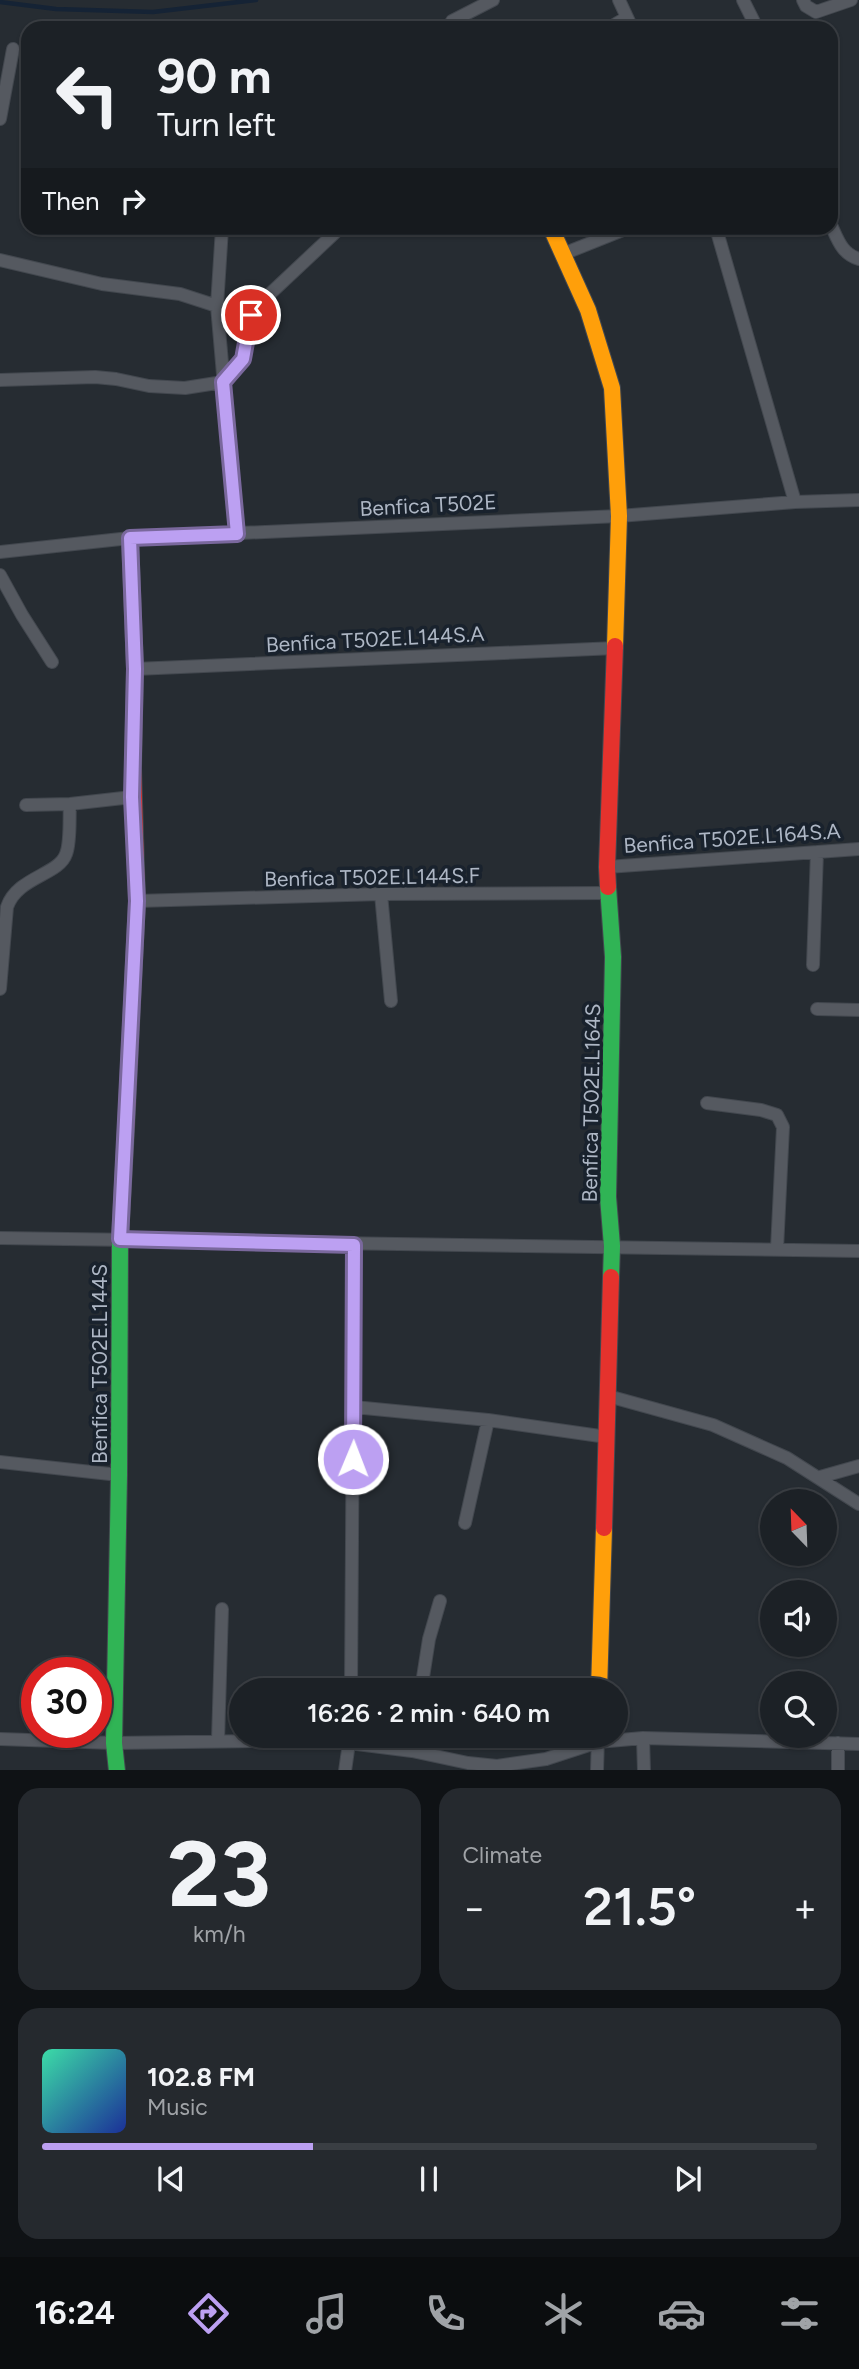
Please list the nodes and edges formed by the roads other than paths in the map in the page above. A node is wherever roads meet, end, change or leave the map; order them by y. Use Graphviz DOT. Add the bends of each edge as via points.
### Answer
graph roads {
  1 [pos="493,0"];
  2 [pos="619,0"];
  3 [pos="743,0"];
  4 [pos="803,0"];
  5 [pos="851,0"];
  6 [pos="452,21"];
  7 [pos="628,21"];
  8 [pos="754,21"];
  9 [pos="13,50"];
  10 [pos="0,119"];
  11 [pos="222,235"];
  12 [pos="333,235"];
  13 [pos="554,235"];
  14 [pos="610,235"];
  15 [pos="718,235"];
  16 [pos="835,235"];
  17 [pos="563,254"];
  18 [pos="859,259"];
  19 [pos="0,260"];
  20 [pos="217,306"];
  21 [pos="0,380"];
  22 [pos="223,382"];
  23 [pos="859,500"];
  24 [pos="795,502"];
  25 [pos="619,516"];
  26 [pos="237,534"];
  27 [pos="130,538"];
  28 [pos="0,552"];
  29 [pos="0,575"];
  30 [pos="616,648"];
  31 [pos="52,662"];
  32 [pos="135,669"];
  33 [pos="132,797"];
  34 [pos="70,804"];
  35 [pos="26,806"];
  36 [pos="859,849"];
  37 [pos="817,852"];
  38 [pos="607,867"];
  39 [pos="609,893"];
  40 [pos="381,894"];
  41 [pos="137,901"];
  42 [pos="813,965"];
  43 [pos="0,989"];
  44 [pos="391,1001"];
  45 [pos="817,1009"];
  46 [pos="859,1010"];
  47 [pos="707,1103"];
  48 [pos="0,1238"];
  49 [pos="120,1239"];
  50 [pos="354,1245"];
  51 [pos="612,1246"];
  52 [pos="777,1249"];
  53 [pos="859,1251"];
  54 [pos="608,1396"];
  55 [pos="354,1407"];
  56 [pos="488,1420"];
  57 [pos="607,1437"];
  58 [pos="0,1462"];
  59 [pos="859,1466"];
  60 [pos="119,1475"];
  61 [pos="820,1477"];
  62 [pos="859,1504"];
  63 [pos="465,1523"];
  64 [pos="440,1601"];
  65 [pos="222,1609"];
  66 [pos="351,1678"];
  67 [pos="423,1678"];
  68 [pos="599,1678"];
  69 [pos="628,1738"];
  70 [pos="643,1738"];
  71 [pos="0,1739"];
  72 [pos="218,1741"];
  73 [pos="229,1741"];
  74 [pos="114,1743"];
  75 [pos="838,1743"];
  76 [pos="859,1744"];
  77 [pos="349,1748"];
  78 [pos="396,1748"];
  79 [pos="413,1748"];
  80 [pos="575,1748"];
  81 [pos="598,1748"];
  82 [pos="412,1751"];
  83 [pos="497,1768"];
  84 [pos="117,1770"];
  85 [pos="345,1770"];
  86 [pos="597,1770"];
  87 [pos="644,1770"];
  88 [pos="838,1770"];
  1 -- 6 [label="street"];
  2 -- 7 [label="street"];
  3 -- 8 [label="street"];
  4 -- 5 [label="street" via="816,12"];
  9 -- 10 [label="street"];
  11 -- 20 [label="street"];
  12 -- 22 [label="street" via="256,307 248,324 243,359"];
  13 -- 17 [label="street, Benfica T502E.L164S"];
  14 -- 17 [label="street"];
  15 -- 24 [label="street"];
  16 -- 18 [label="street" via="841,248"];
  17 -- 25 [label="street, Benfica T502E.L164S" via="588,310 611,388"];
  19 -- 20 [label="street" via="78,279 180,294"];
  20 -- 22 [label="street"];
  21 -- 22 [label="street" via="94,377 185,388"];
  22 -- 26 [label="street"];
  23 -- 24 [label="street, Benfica T502E"];
  24 -- 25 [label="street, Benfica T502E"];
  25 -- 26 [label="street, Benfica T502E"];
  25 -- 30 [label="street, Benfica T502E.L164S"];
  26 -- 27 [label="street, Benfica T502E"];
  27 -- 28 [label="street, Benfica T502E"];
  27 -- 32 [label="street, Benfica T502E.L144S"];
  29 -- 31 [label="street"];
  30 -- 32 [label="street, Benfica T502E.L144S.A"];
  30 -- 38 [label="street, Benfica T502E.L164S"];
  32 -- 33 [label="street, Benfica T502E.L144S"];
  33 -- 34 [label="street"];
  33 -- 41 [label="street, Benfica T502E.L144S"];
  34 -- 35 [label="street"];
  34 -- 43 [label="street" via="66,854 60,863 11,894"];
  36 -- 37 [label="street, Benfica T502E.L164S.A"];
  37 -- 38 [label="street, Benfica T502E.L164S.A"];
  37 -- 42 [label="street"];
  38 -- 39 [label="street, Benfica T502E.L164S"];
  39 -- 40 [label="street, Benfica T502E.L144S.F"];
  39 -- 51 [label="street, Benfica T502E.L164S" via="614,1015 608,1196"];
  40 -- 41 [label="street, Benfica T502E.L144S.F"];
  40 -- 44 [label="street"];
  41 -- 49 [label="street, Benfica T502E.L144S"];
  45 -- 46 [label="street"];
  47 -- 52 [label="street" via="778,1115 783,1126"];
  48 -- 49 [label="street"];
  49 -- 50 [label="street"];
  49 -- 60 [label="street, Benfica T502E.L144S"];
  50 -- 51 [label="street"];
  50 -- 55 [label="street"];
  51 -- 52 [label="street"];
  51 -- 54 [label="street, Benfica T502E.L164S"];
  52 -- 53 [label="street"];
  54 -- 57 [label="street, Benfica T502E.L164S"];
  54 -- 61 [label="street" via="713,1425"];
  55 -- 56 [label="street"];
  55 -- 66 [label="street"];
  56 -- 57 [label="street"];
  56 -- 63 [label="street"];
  57 -- 68 [label="street, Benfica T502E.L164S"];
  58 -- 60 [label="street"];
  59 -- 61 [label="street"];
  60 -- 74 [label="street, Benfica T502E.L144S"];
  61 -- 62 [label="street"];
  64 -- 67 [label="street"];
  65 -- 72 [label="street"];
  69 -- 70 [label="street"];
  70 -- 75 [label="street"];
  70 -- 87 [label="street"];
  71 -- 74 [label="street"];
  72 -- 73 [label="street"];
  72 -- 74 [label="street"];
  74 -- 84 [label="street, Benfica T502E.L144S"];
  75 -- 76 [label="street"];
  75 -- 88 [label="street"];
  77 -- 85 [label="street"];
  78 -- 82 [label="street"];
  79 -- 82 [label="street"];
  80 -- 83 [label="street" via="547,1759"];
  81 -- 86 [label="street"];
  82 -- 83 [label="street"];
}
